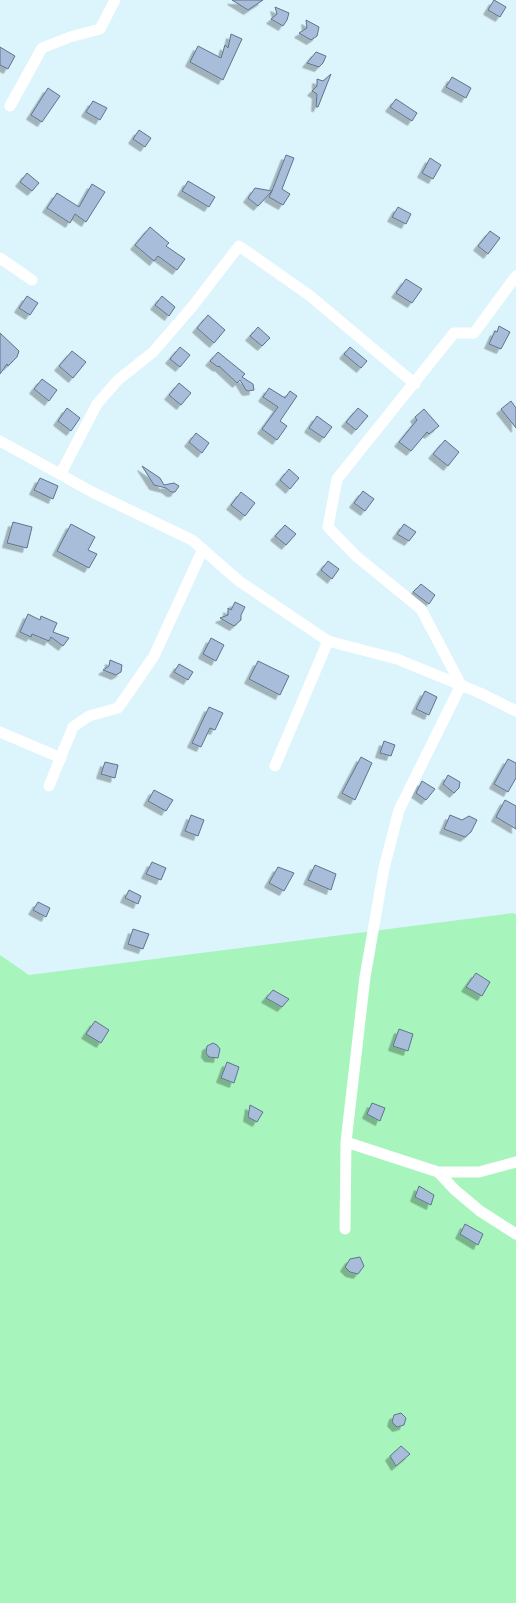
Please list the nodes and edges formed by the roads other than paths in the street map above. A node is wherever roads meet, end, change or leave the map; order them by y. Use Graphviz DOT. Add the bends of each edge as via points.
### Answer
graph roads {
  1 [pos="116,0"];
  2 [pos="10,106"];
  3 [pos="0,258"];
  4 [pos="516,276"];
  5 [pos="32,280"];
  6 [pos="415,384"];
  7 [pos="0,441"];
  8 [pos="61,474"];
  9 [pos="203,549"];
  10 [pos="328,641"];
  11 [pos="461,685"];
  12 [pos="516,711"];
  13 [pos="0,732"];
  14 [pos="61,758"];
  15 [pos="275,766"];
  16 [pos="49,786"];
  17 [pos="346,1142"];
  18 [pos="516,1162"];
  19 [pos="438,1172"];
  20 [pos="345,1229"];
  21 [pos="516,1234"];
  1 -- 2 [label="street" via="100,29 42,48"];
  3 -- 5 [label="street"];
  4 -- 6 [label="street" via="474,333 454,333"];
  6 -- 8 [label="street" via="309,295 239,246 153,352 118,380 97,404"];
  6 -- 11 [label="street" via="337,479 328,527 356,556 421,610"];
  7 -- 8 [label="street"];
  8 -- 9 [label="street" via="192,540"];
  9 -- 10 [label="street" via="239,581"];
  9 -- 14 [label="street" via="154,656 118,708 89,716 73,728"];
  10 -- 11 [label="street" via="397,659"];
  10 -- 15 [label="street"];
  11 -- 12 [label="street"];
  11 -- 17 [label="street" via="399,810 386,858 365,977"];
  13 -- 14 [label="street"];
  14 -- 16 [label="street"];
  17 -- 19 [label="street"];
  17 -- 20 [label="street"];
  18 -- 19 [label="street" via="479,1172"];
  19 -- 21 [label="street" via="480,1211"];
}
